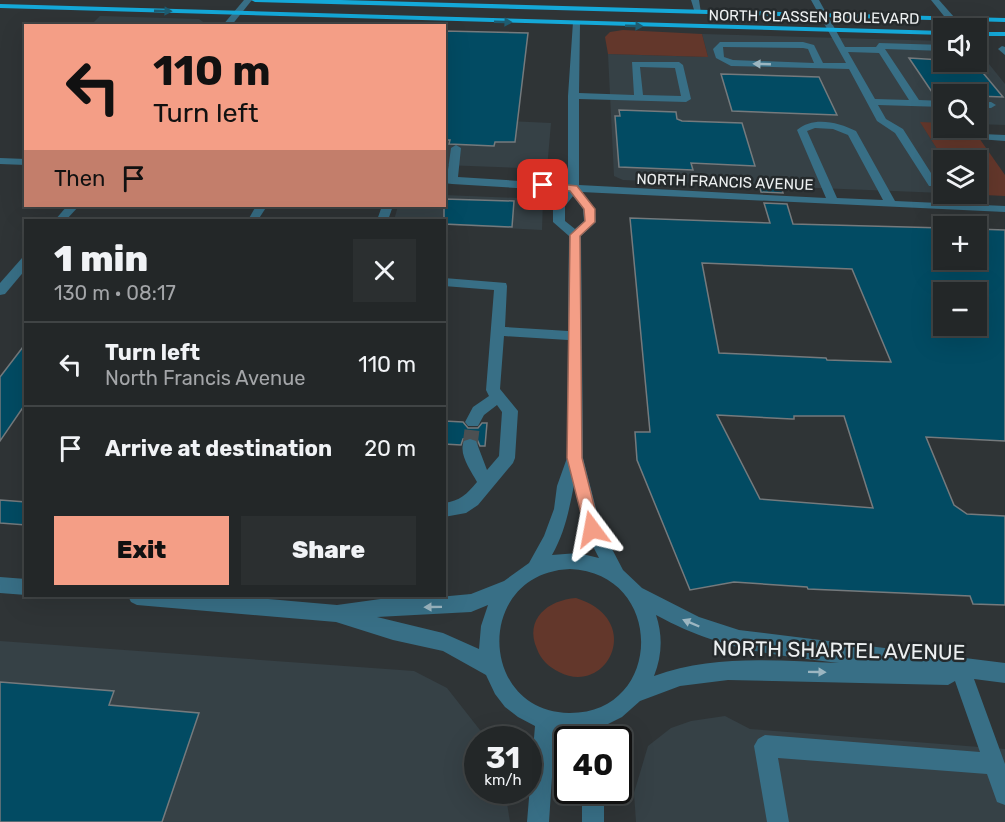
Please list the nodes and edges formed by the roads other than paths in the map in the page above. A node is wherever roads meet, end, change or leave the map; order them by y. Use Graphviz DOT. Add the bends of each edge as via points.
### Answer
graph roads {
  1 [pos="248,0"];
  2 [pos="255,0"];
  3 [pos="695,0"];
  4 [pos="815,0"];
  5 [pos="934,0"];
  6 [pos="376,1"];
  7 [pos="574,4"];
  8 [pos="0,7"];
  9 [pos="112,10"];
  10 [pos="698,11"];
  11 [pos="236,13"];
  12 [pos="823,15"];
  13 [pos="933,18"];
  14 [pos="950,18"];
  15 [pos="987,20"];
  16 [pos="1005,20"];
  17 [pos="443,23"];
  18 [pos="97,24"];
  19 [pos="228,24"];
  20 [pos="576,24"];
  21 [pos="831,30"];
  22 [pos="933,33"];
  23 [pos="987,34"];
  24 [pos="1005,34"];
  25 [pos="933,47"];
  26 [pos="841,49"];
  27 [pos="881,50"];
  28 [pos="820,66"];
  29 [pos="851,66"];
  30 [pos="573,96"];
  31 [pos="639,98"];
  32 [pos="871,102"];
  33 [pos="916,103"];
  34 [pos="933,104"];
  35 [pos="987,105"];
  36 [pos="991,105"];
  37 [pos="987,137"];
  38 [pos="1005,138"];
  39 [pos="456,148"];
  40 [pos="0,161"];
  41 [pos="24,162"];
  42 [pos="448,180"];
  43 [pos="933,184"];
  44 [pos="573,189"];
  45 [pos="833,202"];
  46 [pos="891,204"];
  47 [pos="72,207"];
  48 [pos="1005,209"];
  49 [pos="61,219"];
  50 [pos="575,235"];
  51 [pos="24,263"];
  52 [pos="446,282"];
  53 [pos="0,291"];
  54 [pos="498,331"];
  55 [pos="575,336"];
  56 [pos="498,397"];
  57 [pos="473,422"];
  58 [pos="470,445"];
  59 [pos="575,458"];
  60 [pos="485,483"];
  61 [pos="446,510"];
  62 [pos="536,567"];
  63 [pos="0,585"];
  64 [pos="624,586"];
  65 [pos="24,587"];
  66 [pos="506,589"];
  67 [pos="160,597"];
  68 [pos="207,599"];
  69 [pos="266,601"];
  70 [pos="336,613"];
  71 [pos="495,669"];
  72 [pos="1005,674"];
  73 [pos="963,675"];
  74 [pos="639,691"];
  75 [pos="546,718"];
  76 [pos="579,726"];
  77 [pos="598,726"];
  78 [pos="994,764"];
  79 [pos="1005,795"];
  80 [pos="593,804"];
  81 [pos="538,822"];
  82 [pos="593,822"];
  83 [pos="778,822"];
  1 -- 11 [label="street"];
  2 -- 6 [label="main road, NORTH CLASSEN BOULEVARD"];
  3 -- 10 [label="street"];
  4 -- 12 [label="street"];
  5 -- 14 [label="street"];
  6 -- 7 [label="main road, NORTH CLASSEN BOULEVARD"];
  7 -- 10 [label="main road, NORTH CLASSEN BOULEVARD"];
  7 -- 20 [label="main road"];
  8 -- 9 [label="main road, NORTH CLASSEN BOULEVARD"];
  9 -- 11 [label="main road, NORTH CLASSEN BOULEVARD, one-way"];
  9 -- 18 [label="street"];
  10 -- 12 [label="main road, NORTH CLASSEN BOULEVARD"];
  11 -- 17 [label="main road, NORTH CLASSEN BOULEVARD"];
  11 -- 19 [label="street"];
  12 -- 13 [label="main road, NORTH CLASSEN BOULEVARD"];
  12 -- 21 [label="street"];
  15 -- 16 [label="main road, NORTH CLASSEN BOULEVARD"];
  17 -- 20 [label="main road, NORTH CLASSEN BOULEVARD, one-way"];
  20 -- 21 [label="main road, NORTH CLASSEN BOULEVARD, one-way"];
  20 -- 30 [label="street"];
  21 -- 22 [label="main road, NORTH CLASSEN BOULEVARD"];
  21 -- 26 [label="street"];
  23 -- 24 [label="main road"];
  25 -- 27 [label="street" via="879,46"];
  26 -- 27 [label="street"];
  26 -- 29 [label="street"];
  27 -- 33 [label="street"];
  28 -- 28 [label="street, one-way" via="724,62 717,49 731,44 811,47"];
  28 -- 29 [label="street"];
  29 -- 32 [label="street"];
  30 -- 31 [label="street"];
  30 -- 44 [label="street"];
  31 -- 31 [label="street" via="686,99 678,65 634,64"];
  32 -- 33 [label="street"];
  32 -- 43 [label="street" via="882,121 898,131"];
  33 -- 34 [label="street"];
  35 -- 36 [label="street"];
  37 -- 38 [label="street"];
  39 -- 42 [label="street"];
  40 -- 41 [label="street"];
  42 -- 44 [label="street, NORTH FRANCIS AVENUE"];
  44 -- 45 [label="street, NORTH FRANCIS AVENUE"];
  44 -- 50 [label="street" via="589,209 590,222"];
  44 -- 50 [label="street" via="559,206 559,222"];
  45 -- 46 [label="street, NORTH FRANCIS AVENUE"];
  45 -- 46 [label="street" via="802,130 810,125 829,124 852,133"];
  46 -- 48 [label="street, NORTH FRANCIS AVENUE"];
  47 -- 49 [label="street"];
  50 -- 55 [label="street"];
  51 -- 53 [label="street"];
  52 -- 54 [label="street" via="501,286"];
  54 -- 55 [label="street"];
  54 -- 56 [label="street" via="493,390"];
  55 -- 59 [label="street"];
  56 -- 57 [label="street" via="478,411"];
  56 -- 60 [label="street" via="510,411 507,458"];
  58 -- 60 [label="street"];
  59 -- 62 [label="street" via="552,539"];
  59 -- 64 [label="street" via="592,529"];
  60 -- 61 [label="street" via="472,500"];
  62 -- 64 [label="street" via="579,563 604,571"];
  62 -- 66 [label="street"];
  63 -- 65 [label="street"];
  72 -- 64 [label="street, NORTH SHARTEL AVENUE, one-way" via="724,637 667,613"];
  64 -- 74 [label="street" via="645,612 653,642 649,671"];
  66 -- 70 [label="street, one-way" via="471,603"];
  66 -- 71 [label="street" via="489,621 489,650"];
  67 -- 68 [label="street"];
  68 -- 69 [label="street"];
  69 -- 70 [label="street"];
  70 -- 71 [label="street" via="443,642"];
  71 -- 75 [label="street" via="515,698"];
  72 -- 73 [label="street, NORTH SHARTEL AVENUE"];
  74 -- 73 [label="street, NORTH SHARTEL AVENUE, one-way" via="680,676 728,670"];
  73 -- 78 [label="street"];
  74 -- 77 [label="street"];
  75 -- 76 [label="street"];
  75 -- 81 [label="street"];
  78 -- 79 [label="street"];
  78 -- 83 [label="street" via="765,746"];
  80 -- 82 [label="street"];
}
